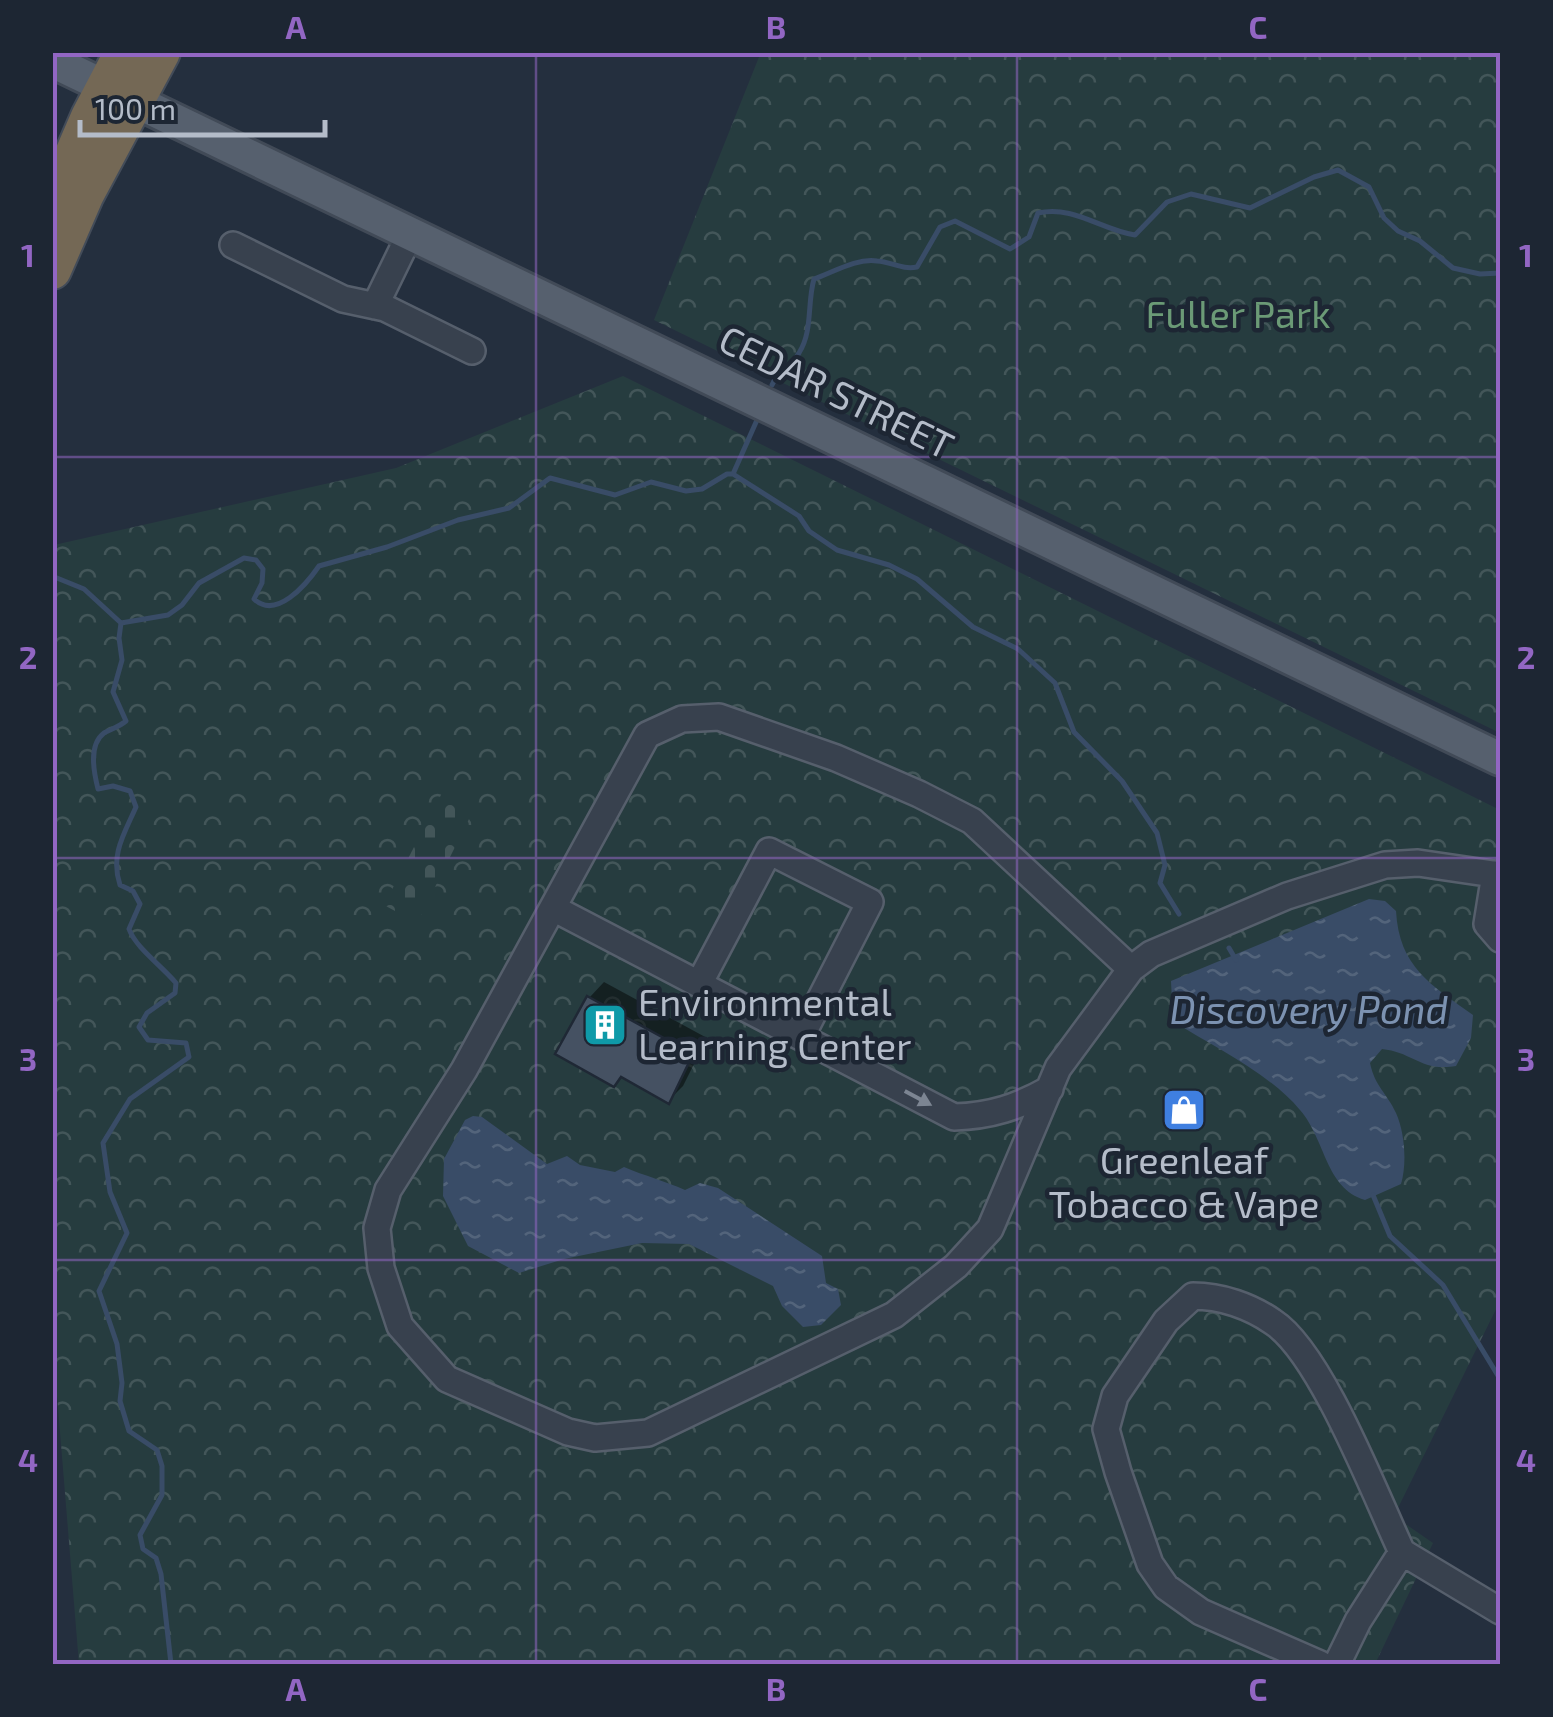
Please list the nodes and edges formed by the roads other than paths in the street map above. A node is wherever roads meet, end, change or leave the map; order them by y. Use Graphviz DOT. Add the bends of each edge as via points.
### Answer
graph roads {
  1 [pos="124,52"];
  2 [pos="161,52"];
  3 [pos="52,61"];
  4 [pos="120,94"];
  5 [pos="52,205"];
  6 [pos="411,232"];
  7 [pos="234,246"];
  8 [pos="52,270"];
  9 [pos="374,306"];
  10 [pos="472,351"];
  11 [pos="1500,758"];
  12 [pos="1498,875"];
  13 [pos="553,908"];
  14 [pos="1500,939"];
  15 [pos="1131,969"];
  16 [pos="699,984"];
  17 [pos="801,1037"];
  18 [pos="1050,1088"];
  19 [pos="1412,1559"];
  20 [pos="1500,1611"];
  21 [pos="1320,1664"];
  22 [pos="1337,1664"];
  1 -- 4 [label="highway"];
  2 -- 4 [label="highway"];
  3 -- 4 [label="main road, CEDAR STREET"];
  4 -- 5 [label="highway"];
  4 -- 6 [label="main road, CEDAR STREET"];
  4 -- 8 [label="highway"];
  6 -- 9 [label="street"];
  6 -- 11 [label="main road, CEDAR STREET"];
  7 -- 9 [label="street" via="343,299"];
  9 -- 10 [label="street"];
  12 -- 14 [label="street" via="1487,924"];
  12 -- 15 [label="street" via="1386,865 1207,928"];
  13 -- 15 [label="street" via="648,735 682,719 719,718 836,758 972,821"];
  13 -- 16 [label="street"];
  13 -- 18 [label="street" via="388,1190 377,1228 381,1268 400,1326 448,1379 568,1432 594,1438 648,1433 894,1314 956,1266 990,1229"];
  15 -- 18 [label="street"];
  16 -- 17 [label="street"];
  16 -- 17 [label="street" via="768,851 870,902"];
  17 -- 18 [label="street, one-way" via="954,1117 986,1116"];
  19 -- 20 [label="street"];
  19 -- 21 [label="street" via="1328,1393 1293,1340 1274,1322 1218,1296 1193,1296 1166,1320 1115,1396 1106,1429 1150,1564 1166,1587 1202,1612"];
  19 -- 22 [label="street" via="1358,1621"];
}
